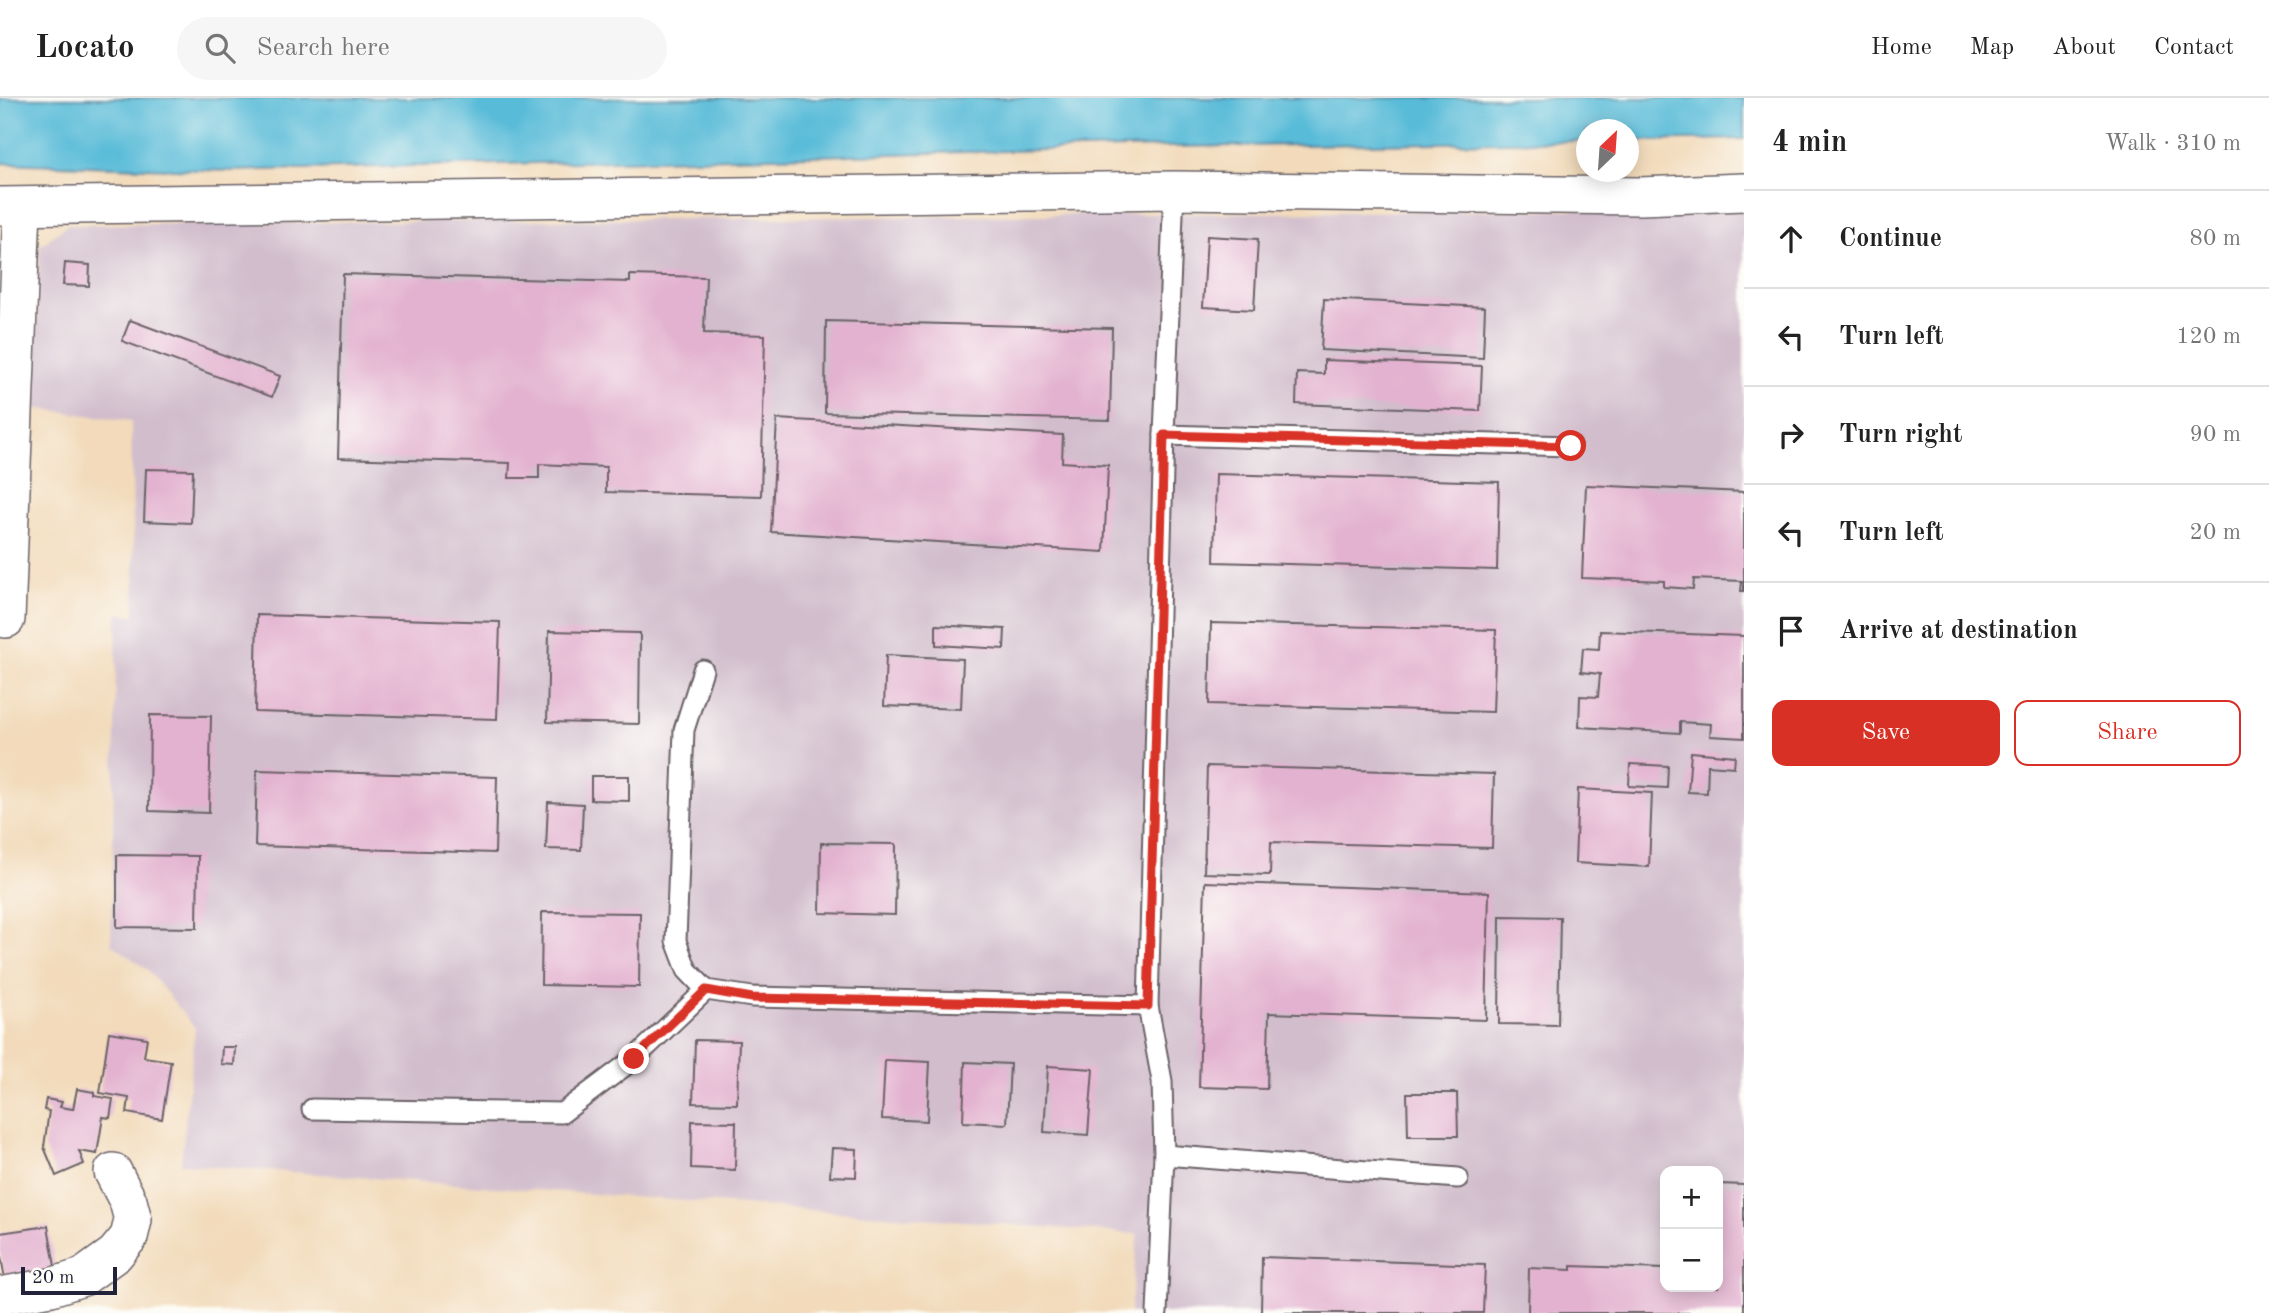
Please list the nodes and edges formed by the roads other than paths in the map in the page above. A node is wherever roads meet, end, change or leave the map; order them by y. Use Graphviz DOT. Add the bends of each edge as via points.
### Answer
graph roads {
  1 [pos="1174,190"];
  2 [pos="1744,192"];
  3 [pos="11,206"];
  4 [pos="1164,435"];
  5 [pos="1571,446"];
  6 [pos="6,619"];
  7 [pos="702,670"];
  8 [pos="706,990"];
  9 [pos="1148,1006"];
  10 [pos="312,1110"];
  11 [pos="1164,1155"];
  12 [pos="113,1172"];
  13 [pos="1458,1178"];
  14 [pos="0,1296"];
  15 [pos="1157,1313"];
  1 -- 2 [label="street" via="1640,196"];
  1 -- 3 [label="street"];
  1 -- 4 [label="lane"];
  3 -- 6 [label="street"];
  4 -- 5 [label="lane"];
  4 -- 9 [label="lane"];
  7 -- 8 [label="lane" via="684,730 676,941 687,970"];
  8 -- 9 [label="lane" via="752,998"];
  8 -- 10 [label="lane" via="634,1059 562,1113"];
  9 -- 11 [label="lane" via="1162,1081"];
  11 -- 13 [label="lane"];
  11 -- 15 [label="lane"];
  12 -- 14 [label="street" via="133,1220 129,1237 116,1254 83,1277"];
}
